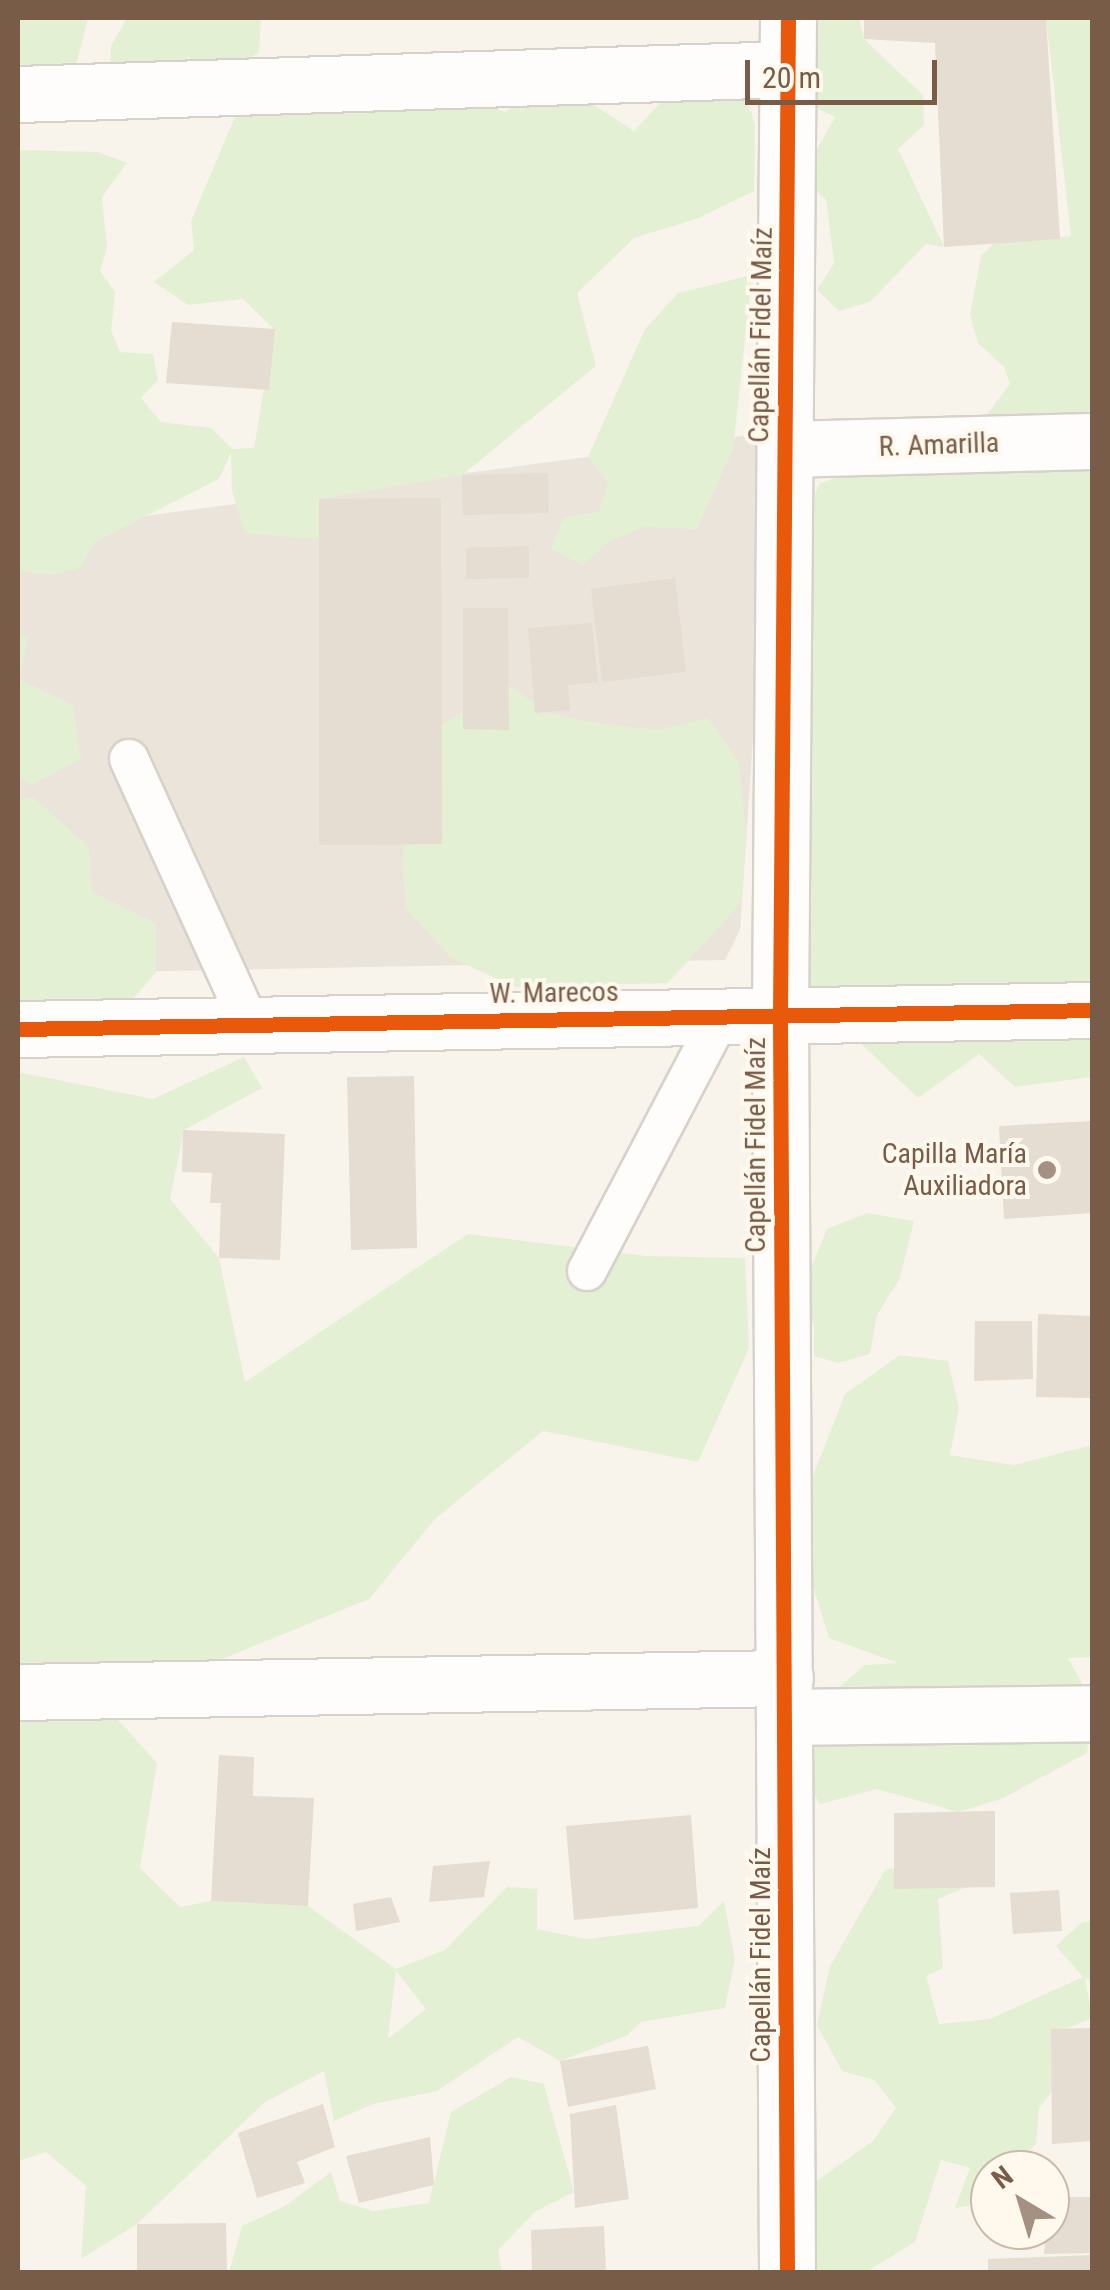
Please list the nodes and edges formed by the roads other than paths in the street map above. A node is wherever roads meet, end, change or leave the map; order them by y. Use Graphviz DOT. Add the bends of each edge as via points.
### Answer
graph roads {
  1 [pos="788,43"];
  2 [pos="18,94"];
  3 [pos="1092,441"];
  4 [pos="784,449"];
  5 [pos="129,759"];
  6 [pos="1092,1010"];
  7 [pos="722,1014"];
  8 [pos="780,1014"];
  9 [pos="250,1024"];
  10 [pos="18,1029"];
  11 [pos="587,1271"];
  12 [pos="18,1692"];
  13 [pos="785,1697"];
  14 [pos="1092,1713"];
  15 [pos="787,2272"];
  1 -- 2 [label="street"];
  1 -- 4 [label="street, Capellán Fidel Maíz"];
  3 -- 4 [label="street, R. Amarilla"];
  4 -- 8 [label="street, Capellán Fidel Maíz"];
  5 -- 9 [label="lane"];
  6 -- 8 [label="street, W. Marecos"];
  7 -- 8 [label="street, W. Marecos"];
  7 -- 9 [label="street, W. Marecos"];
  7 -- 11 [label="lane"];
  8 -- 13 [label="street, Capellán Fidel Maíz"];
  9 -- 10 [label="street, W. Marecos"];
  12 -- 13 [label="street"];
  13 -- 14 [label="street"];
  13 -- 15 [label="street, Capellán Fidel Maíz"];
}
